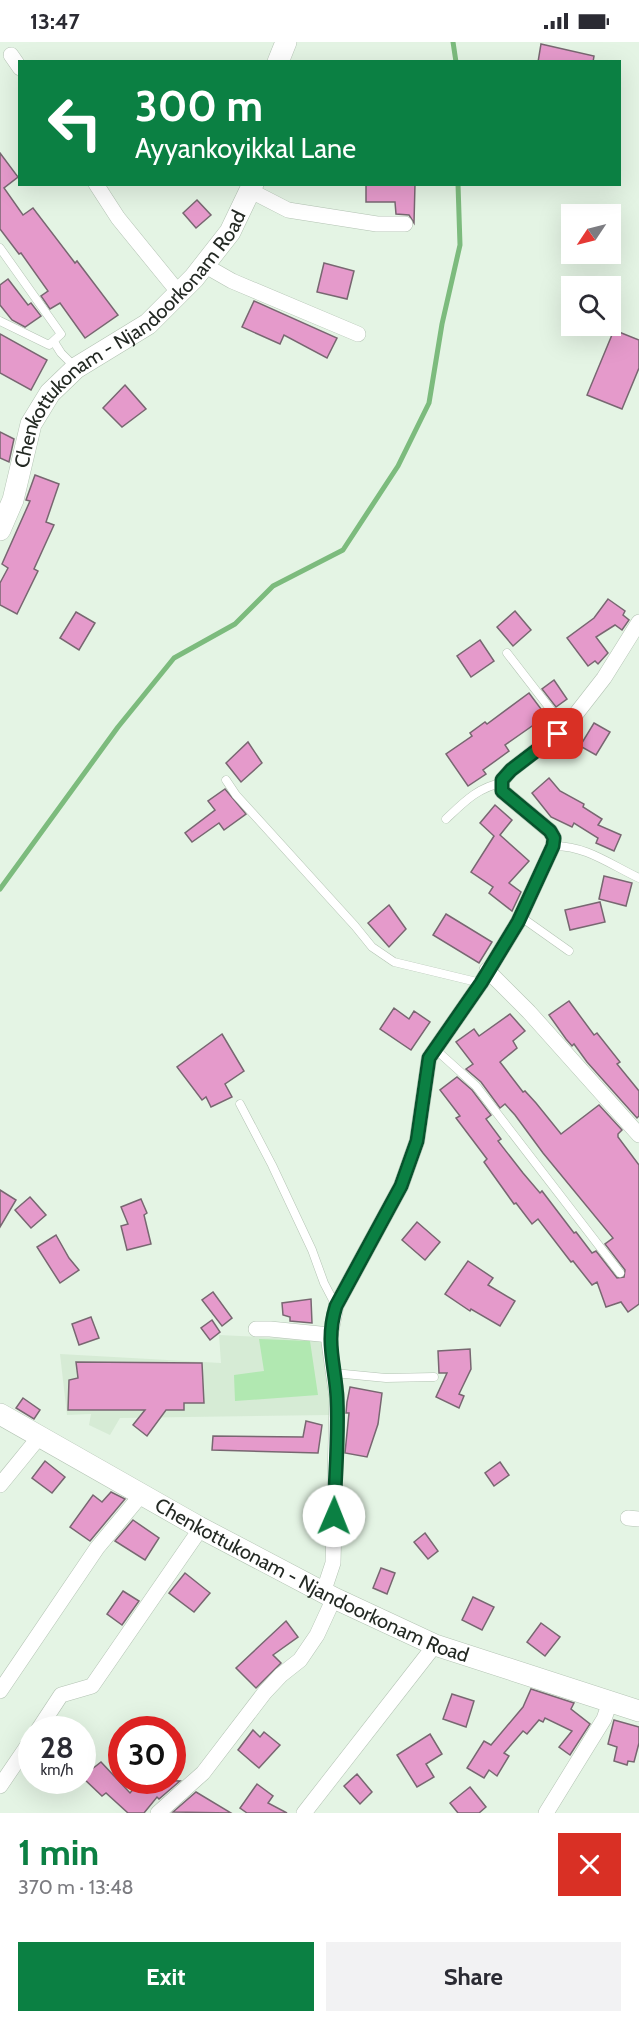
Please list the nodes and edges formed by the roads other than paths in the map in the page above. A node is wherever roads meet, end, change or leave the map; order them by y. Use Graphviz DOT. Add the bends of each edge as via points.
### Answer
graph roads {
  1 [pos="286,42"];
  2 [pos="279,60"];
  3 [pos="97,186"];
  4 [pos="252,188"];
  5 [pos="405,224"];
  6 [pos="0,248"];
  7 [pos="204,265"];
  8 [pos="179,293"];
  9 [pos="0,321"];
  10 [pos="358,334"];
  11 [pos="54,342"];
  12 [pos="76,368"];
  13 [pos="0,530"];
  14 [pos="639,622"];
  15 [pos="507,653"];
  16 [pos="565,728"];
  17 [pos="226,780"];
  18 [pos="502,783"];
  19 [pos="446,819"];
  20 [pos="553,846"];
  21 [pos="639,878"];
  22 [pos="521,916"];
  23 [pos="569,951"];
  24 [pos="484,977"];
  25 [pos="435,1049"];
  26 [pos="240,1104"];
  27 [pos="639,1135"];
  28 [pos="620,1273"];
  29 [pos="336,1306"];
  30 [pos="256,1329"];
  31 [pos="330,1335"];
  32 [pos="334,1373"];
  33 [pos="434,1377"];
  34 [pos="0,1414"];
  35 [pos="40,1436"];
  36 [pos="0,1485"];
  37 [pos="142,1494"];
  38 [pos="201,1528"];
  39 [pos="329,1596"];
  40 [pos="435,1646"];
  41 [pos="0,1691"];
  42 [pos="610,1702"];
  43 [pos="638,1708"];
  44 [pos="47,1716"];
  45 [pos="18,1760"];
  46 [pos="0,1786"];
  47 [pos="158,1813"];
  48 [pos="304,1813"];
  49 [pos="546,1813"];
  1 -- 2 [label="main road"];
  3 -- 8 [label="street"];
  4 -- 5 [label="street" via="288,210 377,224"];
  4 -- 7 [label="main road, Chenkottukonam - Njandoorkonam Road" via="230,232"];
  6 -- 11 [label="lane" via="61,334"];
  7 -- 8 [label="main road, Chenkottukonam - Njandoorkonam Road"];
  7 -- 10 [label="street" via="232,281"];
  8 -- 12 [label="main road, Chenkottukonam - Njandoorkonam Road" via="148,324"];
  9 -- 11 [label="lane" via="49,345"];
  11 -- 12 [label="lane"];
  12 -- 13 [label="main road, Chenkottukonam - Njandoorkonam Road" via="50,393 31,424 13,500"];
  14 -- 16 [label="street"];
  15 -- 16 [label="lane"];
  16 -- 18 [label="street" via="511,770"];
  17 -- 24 [label="lane" via="372,947 394,962"];
  18 -- 19 [label="lane" via="480,789"];
  18 -- 20 [label="street" via="502,791 550,831"];
  20 -- 21 [label="lane" via="567,845"];
  20 -- 22 [label="street"];
  22 -- 23 [label="lane"];
  22 -- 24 [label="street"];
  24 -- 25 [label="street"];
  24 -- 27 [label="street" via="529,1012"];
  25 -- 28 [label="lane" via="476,1086"];
  25 -- 29 [label="street" via="426,1069 417,1141 401,1186"];
  26 -- 29 [label="lane"];
  29 -- 31 [label="street"];
  30 -- 31 [label="street"];
  31 -- 32 [label="street"];
  32 -- 33 [label="lane"];
  32 -- 39 [label="street" via="337,1398"];
  34 -- 35 [label="main road, Chenkottukonam - Njandoorkonam Road"];
  35 -- 36 [label="street"];
  35 -- 37 [label="main road, Chenkottukonam - Njandoorkonam Road"];
  37 -- 38 [label="main road, Chenkottukonam - Njandoorkonam Road"];
  37 -- 41 [label="street" via="97,1548"];
  38 -- 39 [label="main road, Chenkottukonam - Njandoorkonam Road"];
  38 -- 44 [label="street" via="92,1686 61,1695"];
  39 -- 40 [label="main road, Chenkottukonam - Njandoorkonam Road"];
  39 -- 47 [label="street" via="317,1635 300,1660 265,1692 203,1773"];
  40 -- 42 [label="main road, Chenkottukonam - Njandoorkonam Road"];
  40 -- 48 [label="street"];
  42 -- 43 [label="main road, Chenkottukonam - Njandoorkonam Road"];
  42 -- 49 [label="street" via="604,1719"];
  45 -- 46 [label="street"];
}
